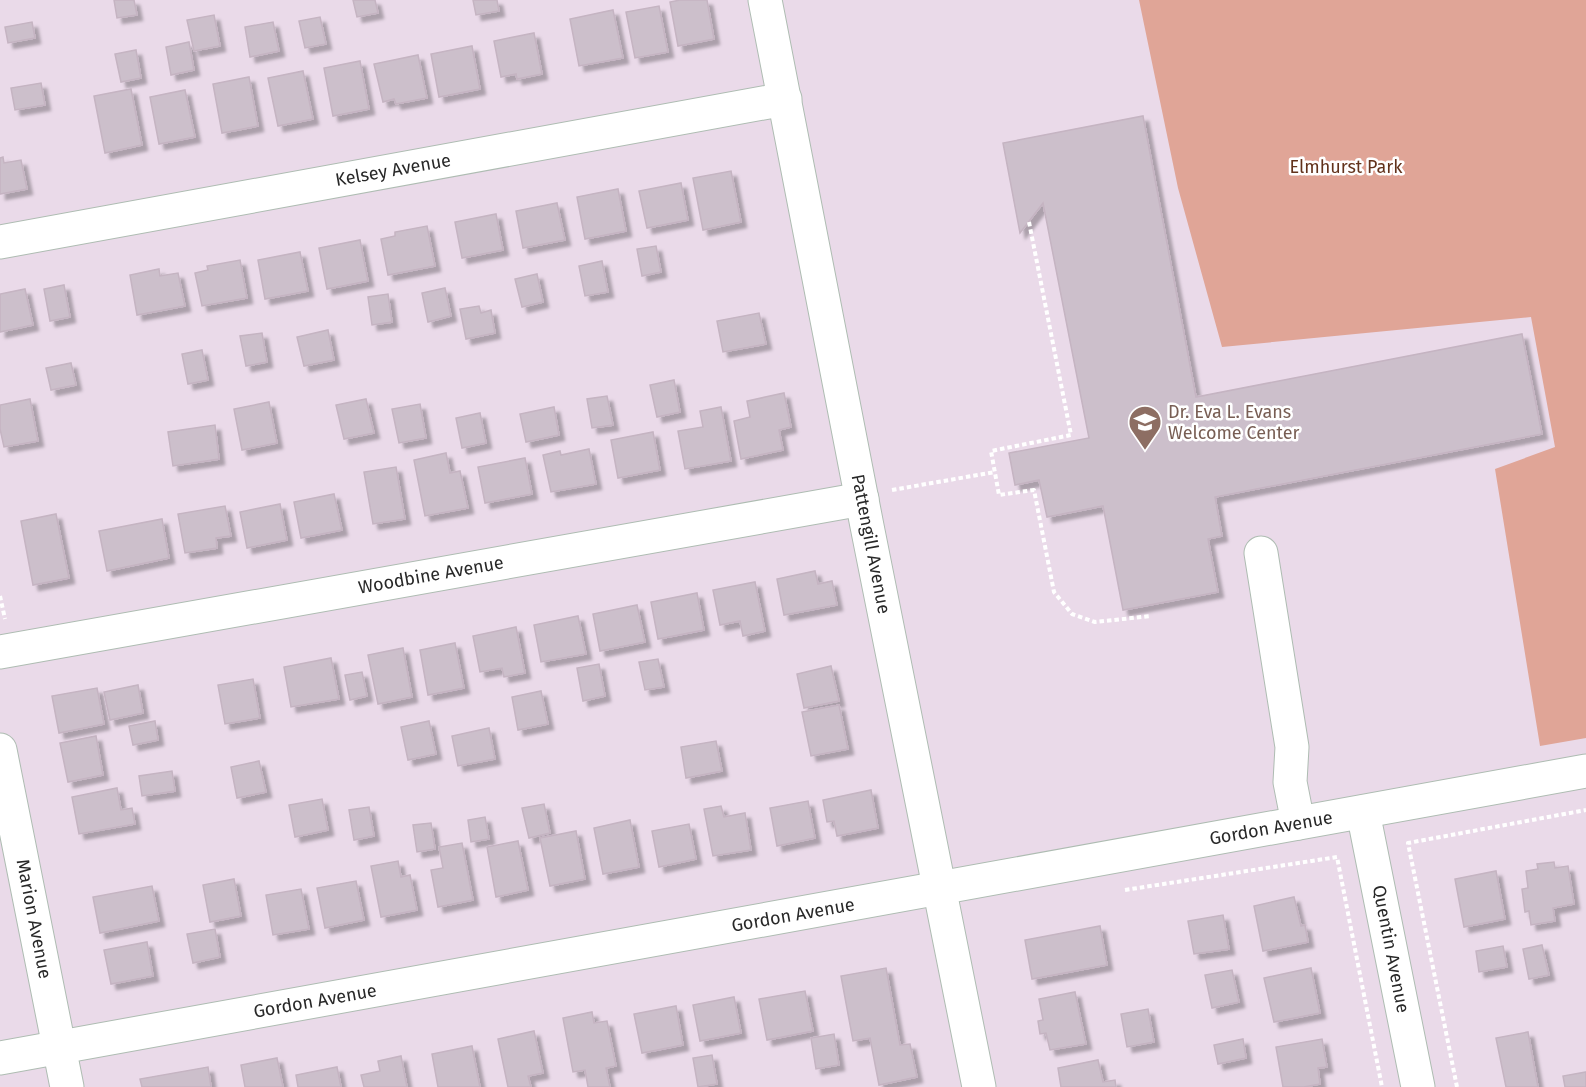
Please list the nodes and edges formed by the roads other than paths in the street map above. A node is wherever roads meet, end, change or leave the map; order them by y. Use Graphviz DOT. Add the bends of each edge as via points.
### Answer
graph roads {
  1 [pos="765,0"];
  2 [pos="785,99"];
  3 [pos="0,242"];
  4 [pos="876,495"];
  5 [pos="1261,553"];
  6 [pos="0,652"];
  7 [pos="0,750"];
  8 [pos="1586,771"];
  9 [pos="1363,812"];
  10 [pos="1298,823"];
  11 [pos="940,888"];
  12 [pos="59,1047"];
  13 [pos="0,1058"];
  14 [pos="67,1087"];
  15 [pos="979,1087"];
  16 [pos="1418,1087"];
  1 -- 2 [label="street, Pattengill Avenue"];
  2 -- 3 [label="street, Kelsey Avenue"];
  2 -- 4 [label="street, Pattengill Avenue"];
  4 -- 6 [label="street, Woodbine Avenue"];
  4 -- 11 [label="street, Pattengill Avenue"];
  5 -- 10 [label="street" via="1292,747 1290,783"];
  7 -- 12 [label="street, Marion Avenue"];
  8 -- 9 [label="street, Gordon Avenue"];
  9 -- 10 [label="street, Gordon Avenue"];
  9 -- 16 [label="street, Quentin Avenue"];
  10 -- 11 [label="street, Gordon Avenue"];
  11 -- 12 [label="street, Gordon Avenue"];
  11 -- 15 [label="street, Pattengill Avenue"];
  12 -- 13 [label="street, Gordon Avenue"];
  12 -- 14 [label="street, Marion Avenue"];
}
